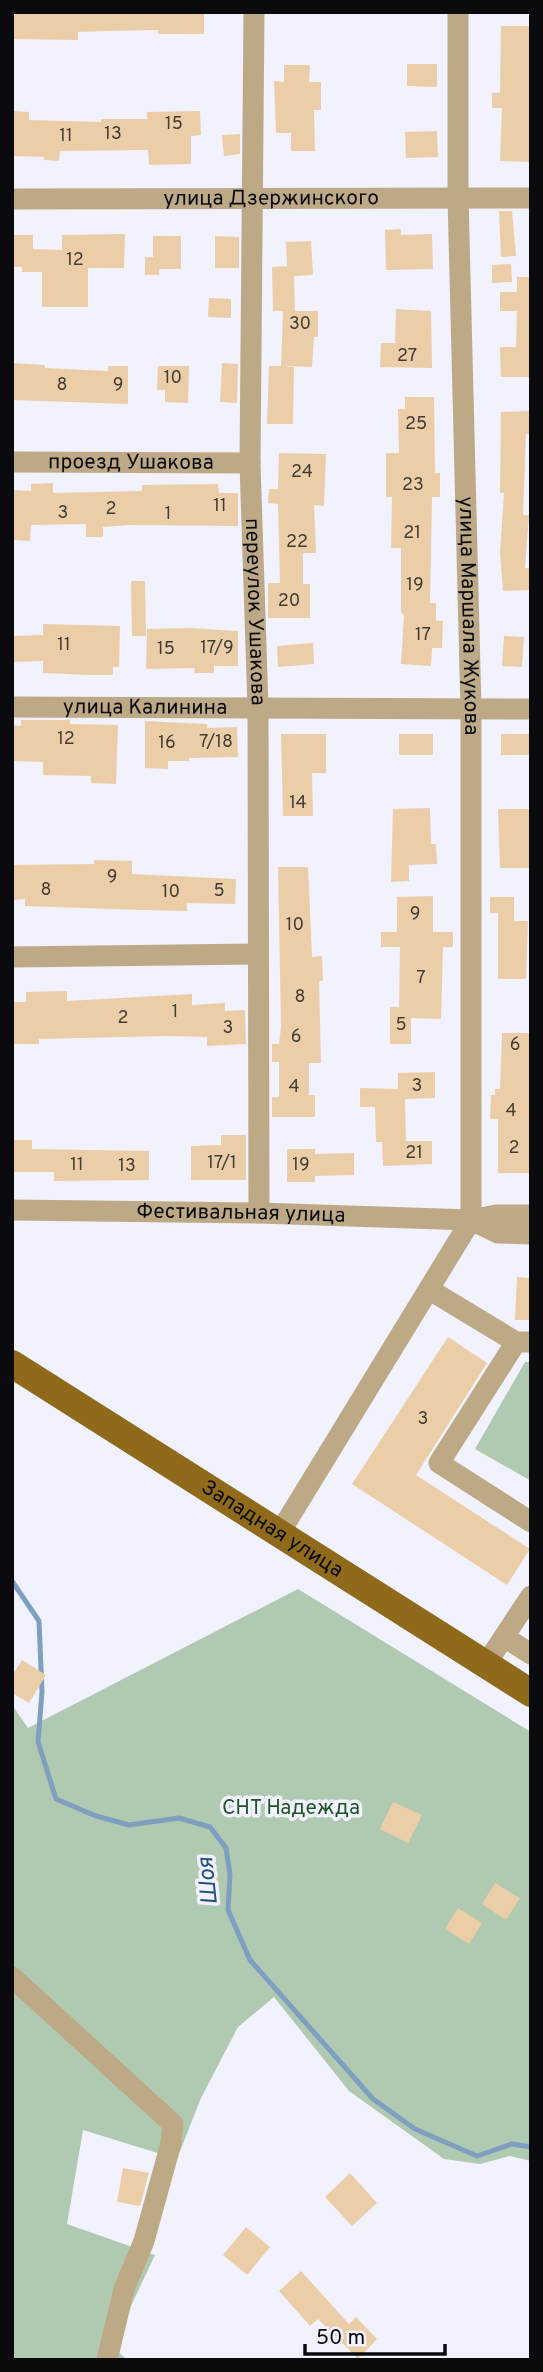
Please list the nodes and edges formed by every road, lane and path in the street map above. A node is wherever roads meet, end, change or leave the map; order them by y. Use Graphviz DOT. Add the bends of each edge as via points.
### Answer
graph roads {
  1 [pos="254,12"];
  2 [pos="458,12"];
  3 [pos="458,197"];
  4 [pos="254,198"];
  5 [pos="531,198"];
  6 [pos="12,199"];
  7 [pos="12,462"];
  8 [pos="250,463"];
  9 [pos="12,707"];
  10 [pos="258,708"];
  11 [pos="531,709"];
  12 [pos="471,710"];
  13 [pos="257,954"];
  14 [pos="12,957"];
  15 [pos="12,1210"];
  16 [pos="259,1213"];
  17 [pos="531,1215"];
  18 [pos="471,1220"];
  19 [pos="531,1234"];
  20 [pos="430,1290"];
  21 [pos="523,1342"];
  22 [pos="12,1364"];
  23 [pos="531,1522"];
  24 [pos="279,1534"];
  25 [pos="531,1596"];
  26 [pos="504,1637"];
  27 [pos="531,1654"];
  28 [pos="486,1664"];
  29 [pos="531,1693"];
  30 [pos="12,1978"];
  31 [pos="107,2360"];
  1 -- 4 [label="street, переулок Ушакова"];
  2 -- 3 [label="street, улица Маршала Жукова"];
  3 -- 4 [label="street, улица Дзержинского"];
  3 -- 5 [label="street, улица Дзержинского"];
  3 -- 12 [label="street, улица Маршала Жукова"];
  4 -- 6 [label="street, улица Дзержинского"];
  4 -- 8 [label="street, переулок Ушакова"];
  7 -- 8 [label="street, проезд Ушакова"];
  8 -- 10 [label="street, переулок Ушакова"];
  9 -- 10 [label="street, улица Калинина"];
  10 -- 12 [label="street, улица Калинина"];
  10 -- 13 [label="street, переулок Ушакова"];
  11 -- 12 [label="street, улица Калинина"];
  12 -- 18 [label="street, улица Маршала Жукова"];
  13 -- 14 [label="street"];
  13 -- 16 [label="street, переулок Ушакова"];
  15 -- 16 [label="street, Фестивальная улица"];
  16 -- 18 [label="street, Фестивальная улица"];
  17 -- 18 [label="street, Фестивальная улица"];
  18 -- 19 [label="street, Фестивальная улица" via="498,1233"];
  18 -- 20 [label="street"];
  20 -- 21 [label="street"];
  20 -- 24 [label="street"];
  21 -- 23 [label="street" via="439,1463"];
  22 -- 24 [label="main road, Западная улица"];
  24 -- 28 [label="main road, Западная улица"];
  25 -- 26 [label="street"];
  26 -- 27 [label="street"];
  26 -- 28 [label="street"];
  28 -- 29 [label="main road, Западная улица"];
  30 -- 31 [label="street" via="173,2124 172,2143 144,2241 124,2289"];
}
